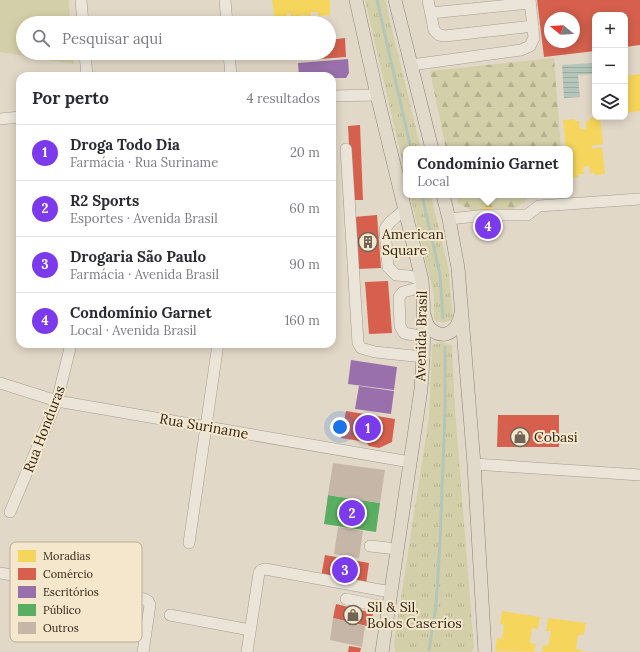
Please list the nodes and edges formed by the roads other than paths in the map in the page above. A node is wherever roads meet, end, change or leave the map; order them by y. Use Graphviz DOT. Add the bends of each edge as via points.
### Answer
graph roads {
  1 [pos="81,0"];
  2 [pos="225,0"];
  3 [pos="356,0"];
  4 [pos="394,0"];
  5 [pos="428,0"];
  6 [pos="530,2"];
  7 [pos="431,13"];
  8 [pos="82,16"];
  9 [pos="226,16"];
  10 [pos="532,26"];
  11 [pos="86,60"];
  12 [pos="230,60"];
  13 [pos="411,65"];
  14 [pos="87,72"];
  15 [pos="231,72"];
  16 [pos="377,95"];
  17 [pos="336,96"];
  18 [pos="16,117"];
  19 [pos="0,119"];
  20 [pos="431,146"];
  21 [pos="346,149"];
  22 [pos="444,198"];
  23 [pos="639,199"];
  24 [pos="405,209"];
  25 [pos="449,219"];
  26 [pos="422,284"];
  27 [pos="424,311"];
  28 [pos="462,311"];
  29 [pos="424,337"];
  30 [pos="70,348"];
  31 [pos="217,348"];
  32 [pos="424,357"];
  33 [pos="0,383"];
  34 [pos="57,401"];
  35 [pos="206,426"];
  36 [pos="410,462"];
  37 [pos="474,464"];
  38 [pos="640,475"];
  39 [pos="10,512"];
  40 [pos="189,543"];
  41 [pos="370,546"];
  42 [pos="397,549"];
  43 [pos="0,573"];
  44 [pos="10,575"];
  45 [pos="391,592"];
  46 [pos="142,598"];
  47 [pos="346,599"];
  48 [pos="388,608"];
  49 [pos="170,615"];
  50 [pos="250,630"];
  51 [pos="485,651"];
  52 [pos="143,652"];
  53 [pos="247,652"];
  54 [pos="382,652"];
  1 -- 8 [label="street"];
  2 -- 9 [label="street"];
  3 -- 16 [label="main road, Avenida Brasil"];
  4 -- 13 [label="main road"];
  5 -- 7 [label="street"];
  6 -- 7 [label="street"];
  6 -- 10 [label="street"];
  7 -- 10 [label="street" via="434,30 439,35 446,36"];
  10 -- 13 [label="street" via="534,38 530,46 521,50"];
  11 -- 14 [label="street"];
  12 -- 15 [label="street"];
  13 -- 20 [label="main road"];
  16 -- 17 [label="street"];
  16 -- 24 [label="main road, Avenida Brasil"];
  18 -- 19 [label="street"];
  21 -- 32 [label="street" via="358,342 361,348 375,352"];
  22 -- 25 [label="main road"];
  23 -- 25 [label="street" via="539,206 527,215 487,215"];
  24 -- 26 [label="main road, Avenida Brasil"];
  24 -- 26 [label="street" via="385,228 388,267 396,275 409,276"];
  25 -- 28 [label="main road" via="458,268"];
  26 -- 27 [label="main road, Avenida Brasil"];
  26 -- 29 [label="street" via="403,292 399,297 400,326 404,333"];
  27 -- 28 [label="main road" via="427,326 435,333 441,334 447,334 456,327"];
  27 -- 29 [label="main road, Avenida Brasil"];
  28 -- 37 [label="main road"];
  29 -- 32 [label="main road, Avenida Brasil"];
  30 -- 34 [label="street, Rua Honduras"];
  31 -- 35 [label="street"];
  32 -- 36 [label="main road, Avenida Brasil"];
  33 -- 34 [label="street, Rua Suriname"];
  34 -- 35 [label="street, Rua Suriname"];
  34 -- 39 [label="street, Rua Honduras"];
  35 -- 36 [label="street, Rua Suriname"];
  35 -- 40 [label="street"];
  36 -- 42 [label="main road, Avenida Brasil"];
  37 -- 38 [label="street"];
  37 -- 51 [label="main road"];
  41 -- 42 [label="street"];
  42 -- 45 [label="main road, Avenida Brasil"];
  43 -- 44 [label="street"];
  45 -- 48 [label="main road, Avenida Brasil"];
  45 -- 50 [label="street" via="261,570"];
  46 -- 52 [label="street" via="150,605"];
  47 -- 48 [label="street"];
  48 -- 54 [label="main road, Avenida Brasil"];
  49 -- 50 [label="street"];
  50 -- 53 [label="street"];
}
